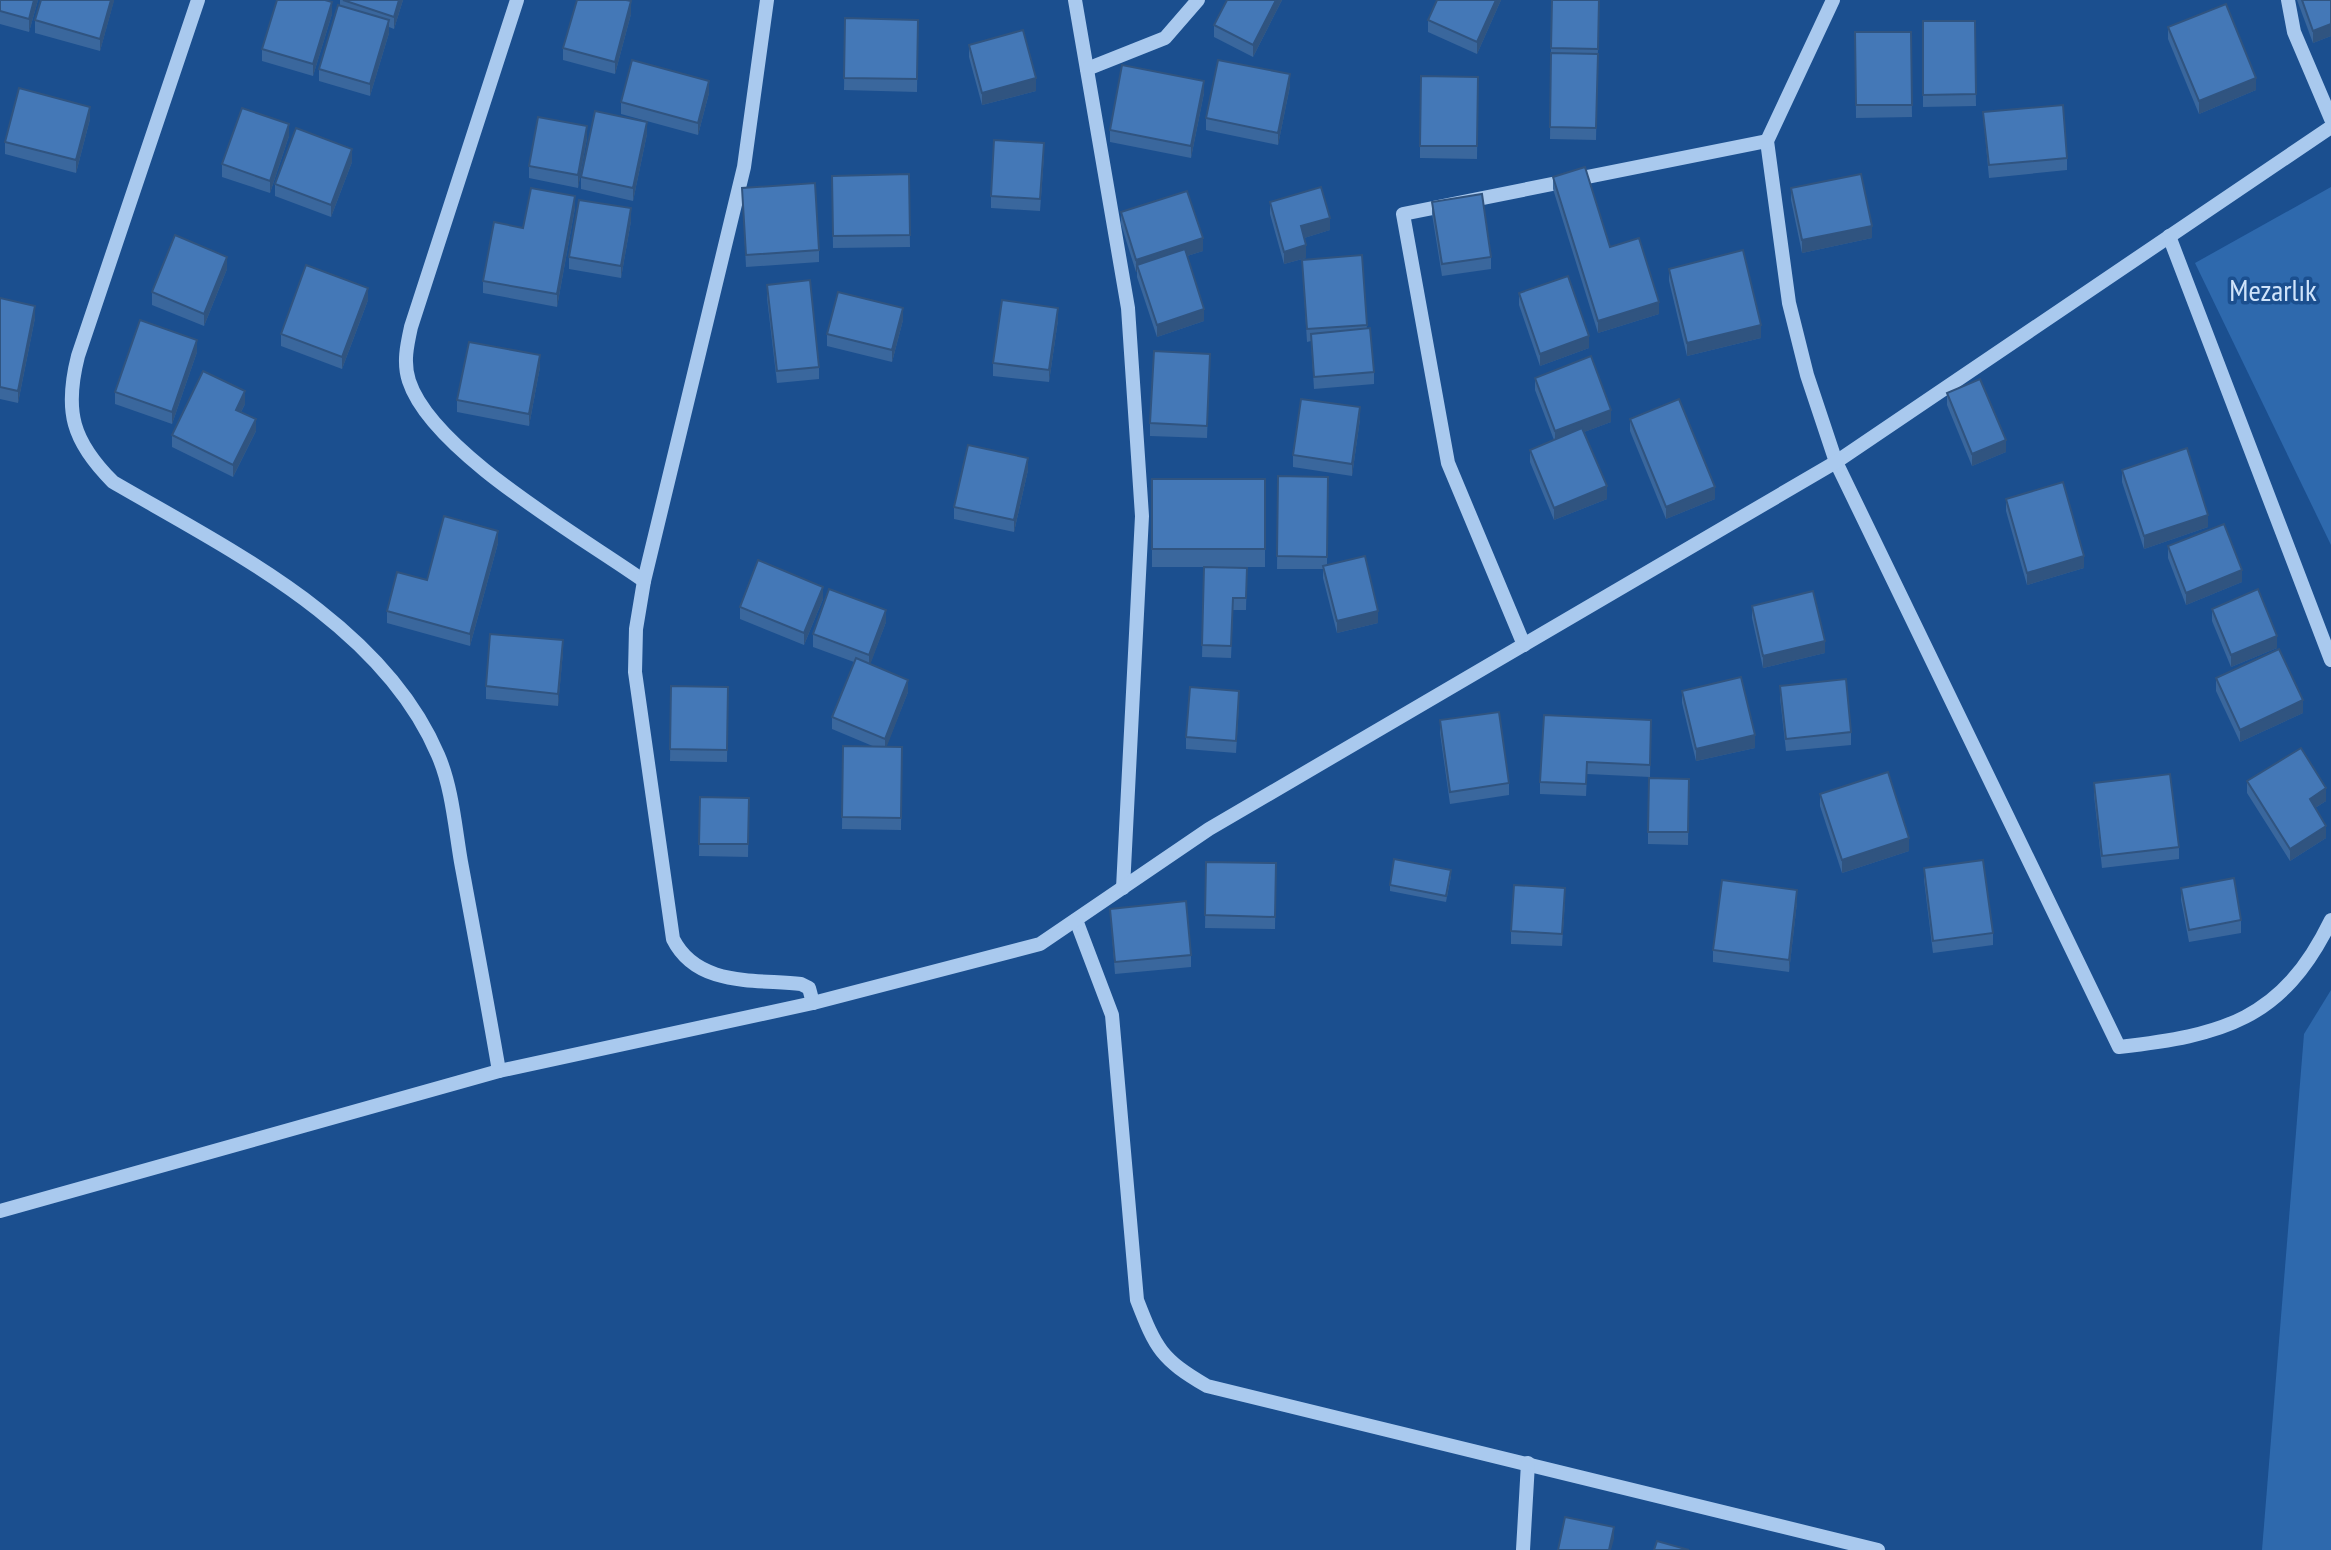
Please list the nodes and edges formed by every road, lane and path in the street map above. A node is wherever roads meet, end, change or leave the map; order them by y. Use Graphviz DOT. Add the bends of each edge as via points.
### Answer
graph roads {
  1 [pos="198,0"];
  2 [pos="517,0"];
  3 [pos="767,0"];
  4 [pos="1075,0"];
  5 [pos="1198,0"];
  6 [pos="1833,0"];
  7 [pos="2288,0"];
  8 [pos="1087,69"];
  9 [pos="2331,119"];
  10 [pos="2331,127"];
  11 [pos="1767,141"];
  12 [pos="2169,236"];
  13 [pos="1836,462"];
  14 [pos="644,581"];
  15 [pos="1524,645"];
  16 [pos="2331,660"];
  17 [pos="1123,888"];
  18 [pos="1076,920"];
  19 [pos="2331,920"];
  20 [pos="813,1003"];
  21 [pos="499,1071"];
  22 [pos="0,1211"];
  23 [pos="1528,1463"];
  24 [pos="1523,1550"];
  25 [pos="1878,1550"];
  1 -- 21 [label="street" via="78,356 71,415 80,441 113,482 311,604 414,708 439,756 451,803"];
  2 -- 14 [label="street" via="411,327 405,351 408,380 419,404 470,459"];
  3 -- 14 [label="street" via="744,167"];
  4 -- 8 [label="street"];
  5 -- 8 [label="street" via="1165,38"];
  6 -- 11 [label="street"];
  7 -- 9 [label="street" via="2294,32"];
  8 -- 17 [label="street" via="1128,308 1142,516"];
  10 -- 12 [label="street"];
  11 -- 13 [label="street" via="1789,303"];
  11 -- 15 [label="street" via="1403,214 1448,463"];
  12 -- 13 [label="street"];
  12 -- 16 [label="street"];
  13 -- 15 [label="street"];
  13 -- 19 [label="street" via="2119,1047 2204,1035 2263,1008 2306,962"];
  14 -- 20 [label="street" via="636,629 638,714 673,939 693,967 710,974 801,984 809,988"];
  15 -- 17 [label="street" via="1209,829"];
  17 -- 18 [label="street"];
  18 -- 20 [label="street" via="1040,944"];
  18 -- 23 [label="street" via="1112,1015 1137,1300 1153,1342 1173,1366 1207,1386"];
  20 -- 21 [label="street"];
  21 -- 22 [label="street"];
  23 -- 24 [label="street"];
  23 -- 25 [label="street"];
}
